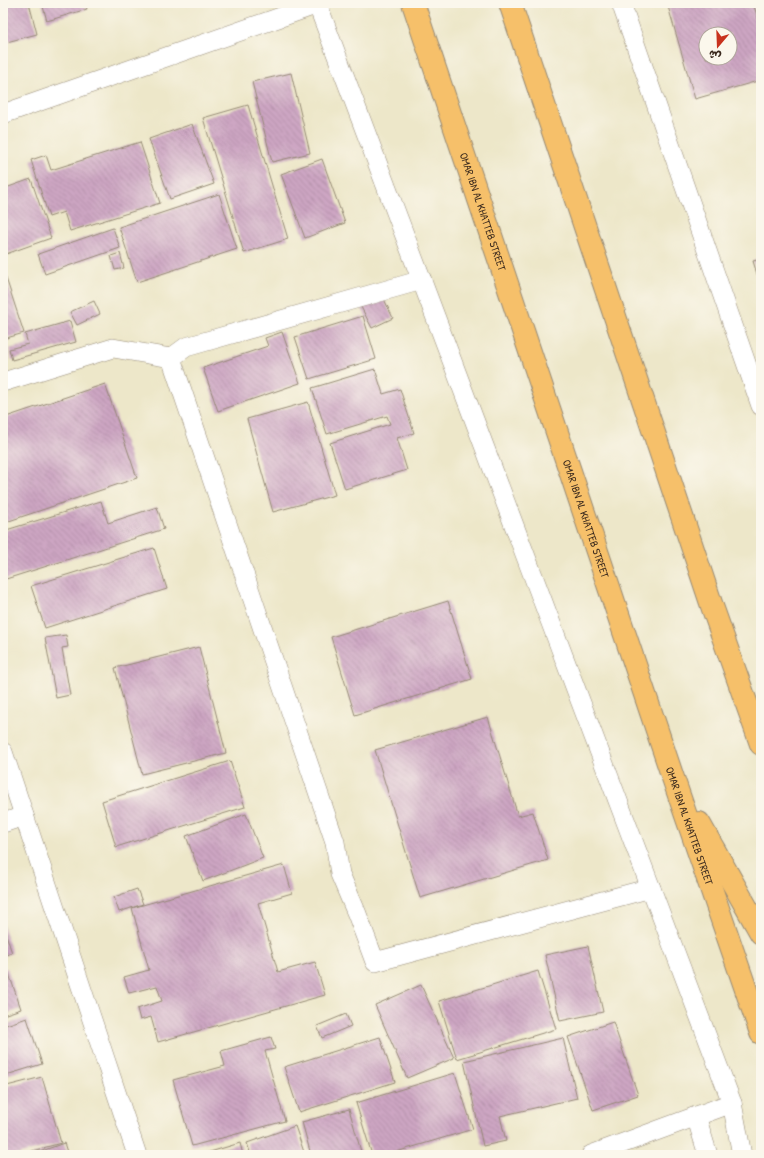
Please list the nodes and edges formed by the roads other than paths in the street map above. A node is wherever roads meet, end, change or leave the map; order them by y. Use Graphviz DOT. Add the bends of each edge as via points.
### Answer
graph roads {
  1 [pos="413,3"];
  2 [pos="510,3"];
  3 [pos="621,3"];
  4 [pos="318,4"];
  5 [pos="3,114"];
  6 [pos="422,280"];
  7 [pos="171,358"];
  8 [pos="3,382"];
  9 [pos="761,406"];
  10 [pos="761,744"];
  11 [pos="3,752"];
  12 [pos="672,774"];
  13 [pos="24,816"];
  14 [pos="3,823"];
  15 [pos="651,888"];
  16 [pos="761,933"];
  17 [pos="761,1033"];
  18 [pos="732,1103"];
  19 [pos="696,1116"];
  20 [pos="137,1155"];
  21 [pos="591,1155"];
  22 [pos="708,1155"];
  23 [pos="742,1155"];
  1 -- 12 [label="main road, OMAR IBN AL KHATTEB STREET"];
  2 -- 10 [label="main road" via="713,609"];
  3 -- 9 [label="street"];
  4 -- 5 [label="street"];
  4 -- 6 [label="street"];
  6 -- 7 [label="street" via="186,347"];
  6 -- 15 [label="street"];
  7 -- 8 [label="street" via="113,348"];
  7 -- 15 [label="street" via="333,835 340,874 375,962"];
  11 -- 13 [label="street"];
  12 -- 16 [label="main road"];
  12 -- 17 [label="main road, OMAR IBN AL KHATTEB STREET"];
  13 -- 14 [label="street"];
  13 -- 20 [label="street"];
  15 -- 18 [label="street"];
  18 -- 19 [label="street"];
  18 -- 23 [label="street"];
  19 -- 21 [label="street"];
  19 -- 22 [label="street"];
}
